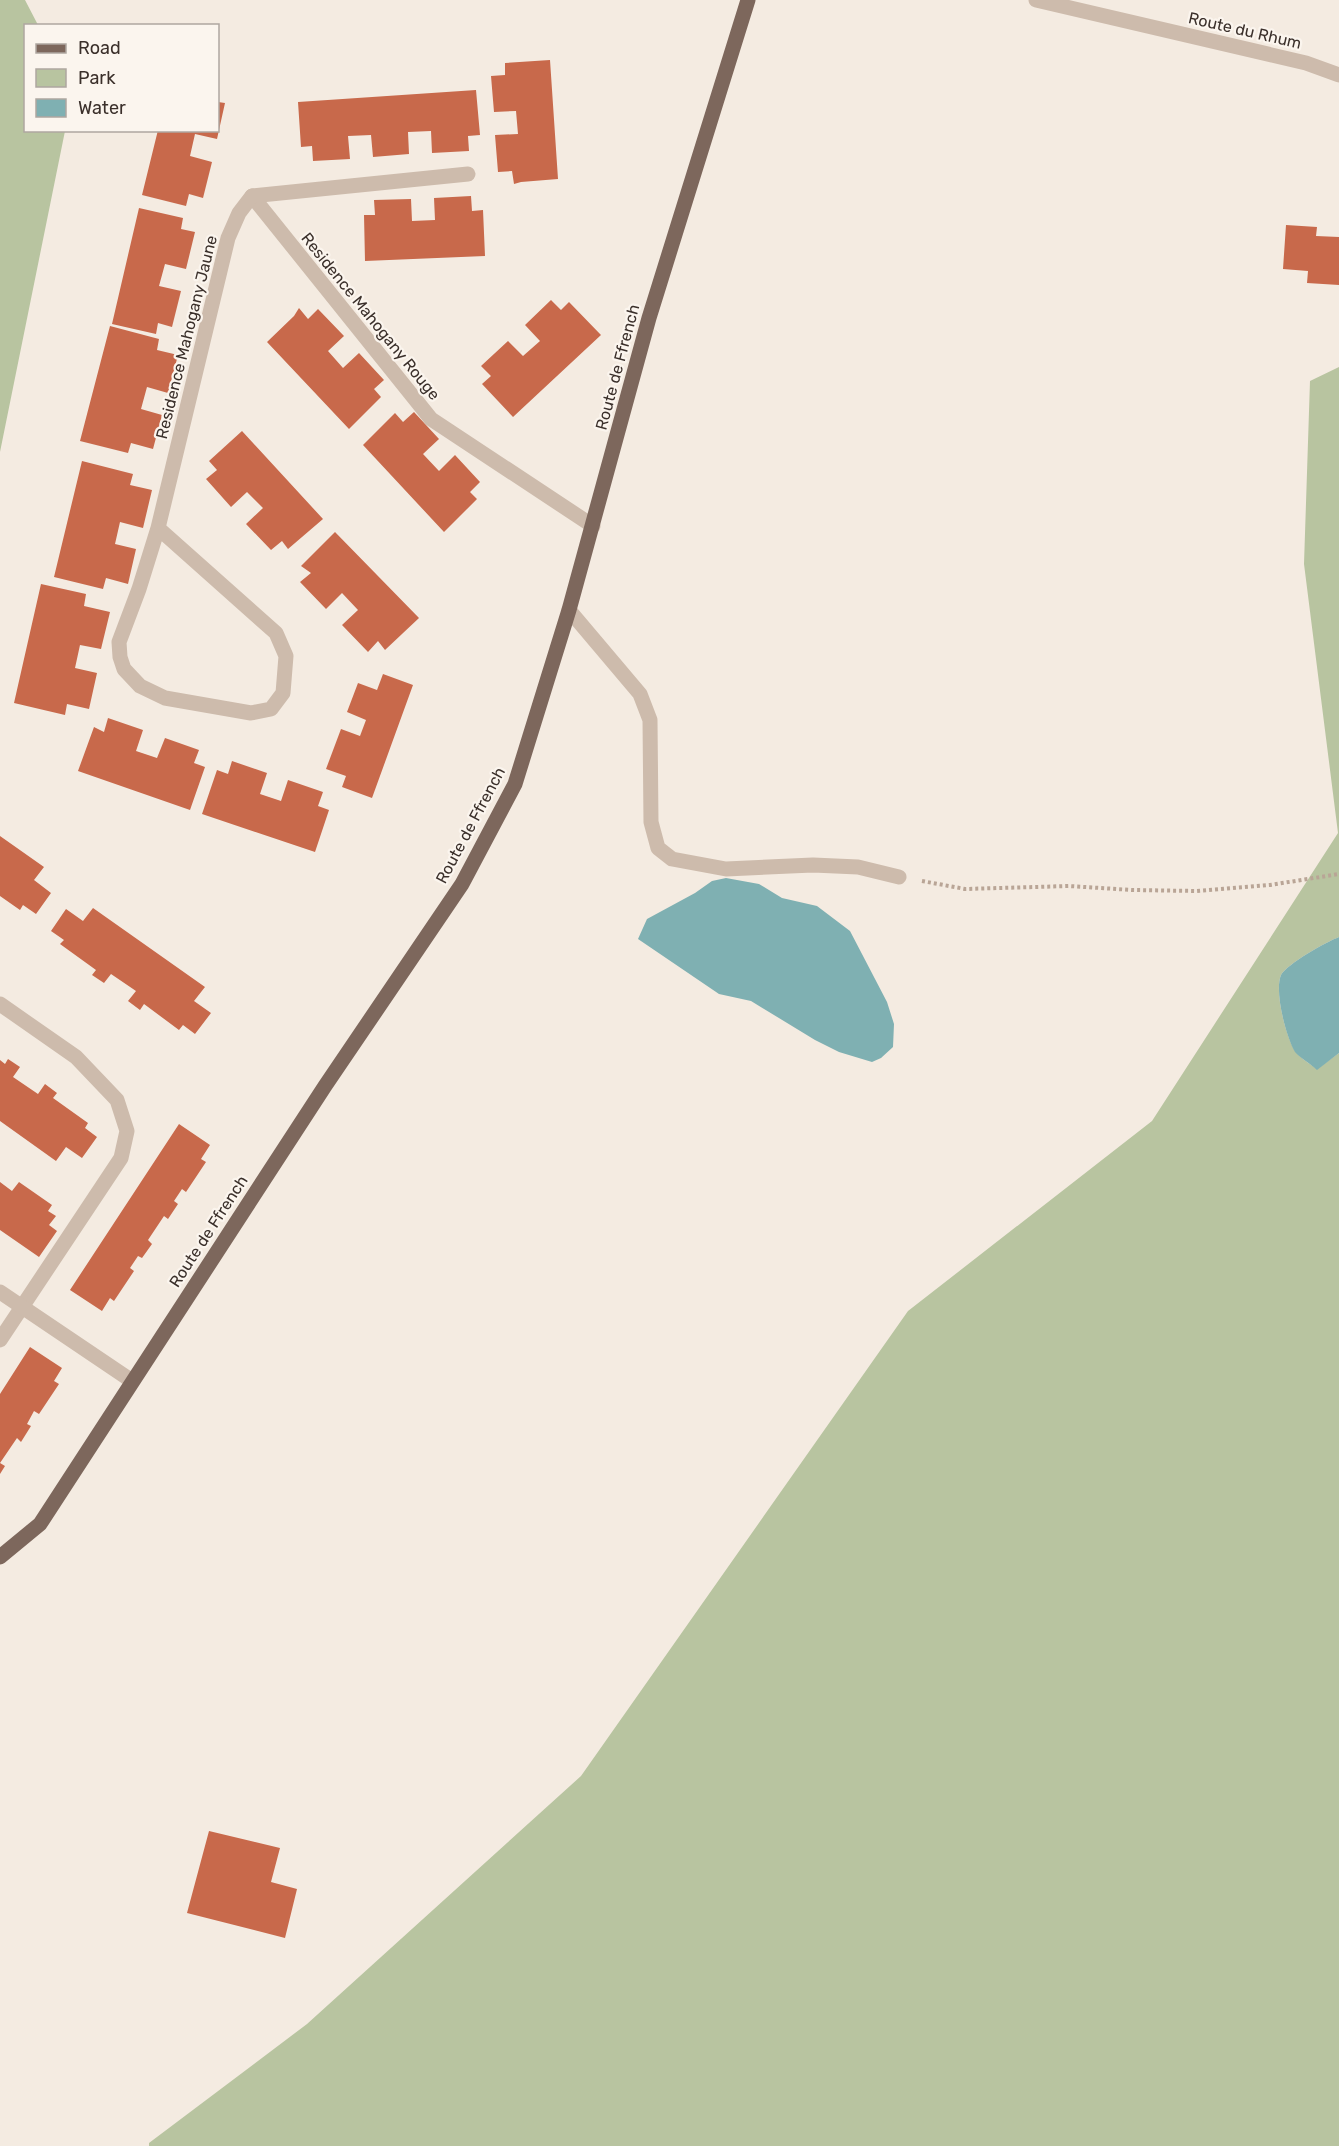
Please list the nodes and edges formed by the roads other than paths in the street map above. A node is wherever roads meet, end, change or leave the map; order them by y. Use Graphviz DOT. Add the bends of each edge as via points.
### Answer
graph roads {
  1 [pos="748,0"];
  2 [pos="1036,0"];
  3 [pos="1339,75"];
  4 [pos="468,174"];
  5 [pos="252,196"];
  6 [pos="593,526"];
  7 [pos="158,528"];
  8 [pos="569,610"];
  9 [pos="899,877"];
  10 [pos="0,1004"];
  11 [pos="0,1292"];
  12 [pos="22,1306"];
  13 [pos="0,1340"];
  14 [pos="132,1381"];
  15 [pos="0,1557"];
  1 -- 6 [label="main road, Route de Ffrench" via="649,318"];
  2 -- 3 [label="street, Route du Rhum" via="1306,63"];
  4 -- 5 [label="street"];
  5 -- 6 [label="street, Residence Mahogany Rouge" via="431,419"];
  5 -- 7 [label="street, Residence Mahogany Jaune" via="228,238"];
  6 -- 8 [label="main road, Route de Ffrench"];
  7 -- 7 [label="street, Residence Mahogany Jaune" via="119,642 124,669 140,686 165,698 251,714 271,709 283,693 286,656 276,633"];
  8 -- 9 [label="street" via="640,694 647,711 651,822 658,848 672,859 726,869 858,867"];
  8 -- 14 [label="main road, Route de Ffrench" via="515,784 462,884"];
  10 -- 12 [label="street" via="76,1057 117,1100 127,1131 121,1158"];
  11 -- 12 [label="street"];
  12 -- 13 [label="street"];
  12 -- 14 [label="street"];
  14 -- 15 [label="main road, Route de Ffrench" via="40,1524"];
}
